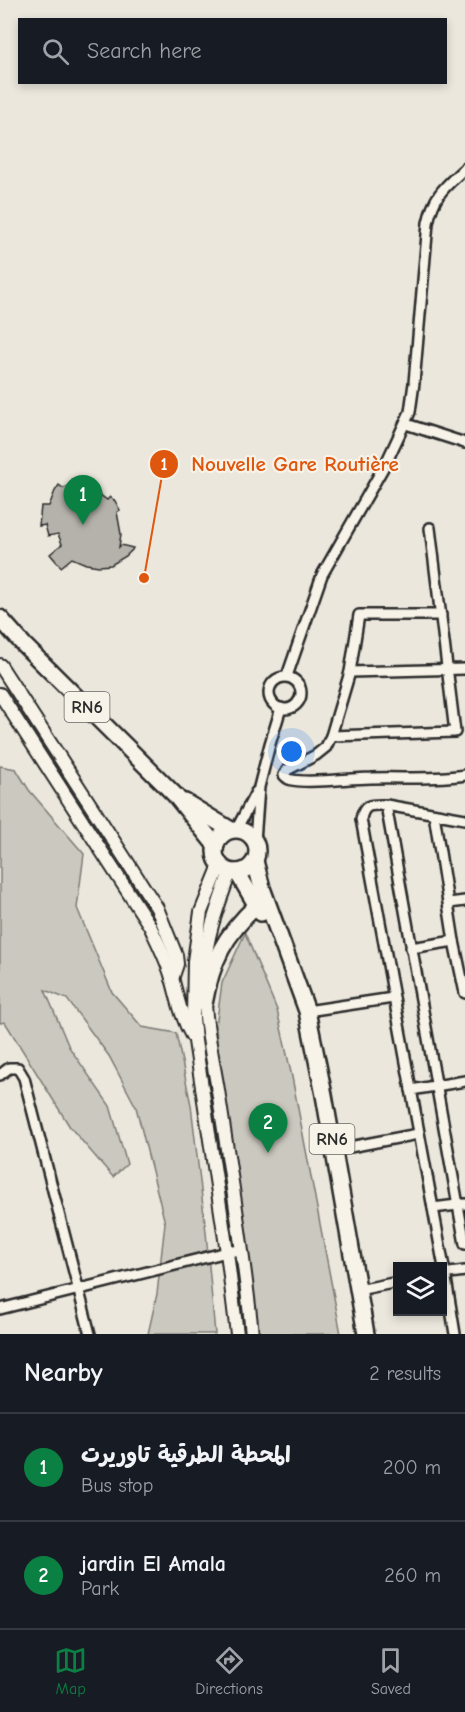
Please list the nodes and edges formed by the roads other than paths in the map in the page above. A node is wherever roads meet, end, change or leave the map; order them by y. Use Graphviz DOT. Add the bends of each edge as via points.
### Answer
graph roads {
  1 [pos="465,168"];
  2 [pos="405,424"];
  3 [pos="465,443"];
  4 [pos="430,528"];
  5 [pos="441,615"];
  6 [pos="0,618"];
  7 [pos="0,665"];
  8 [pos="465,669"];
  9 [pos="448,670"];
  10 [pos="350,672"];
  11 [pos="287,676"];
  12 [pos="0,694"];
  13 [pos="281,708"];
  14 [pos="331,736"];
  15 [pos="465,775"];
  16 [pos="259,787"];
  17 [pos="175,795"];
  18 [pos="386,805"];
  19 [pos="434,814"];
  20 [pos="465,819"];
  21 [pos="234,830"];
  22 [pos="255,841"];
  23 [pos="216,846"];
  24 [pos="255,861"];
  25 [pos="229,870"];
  26 [pos="465,901"];
  27 [pos="449,903"];
  28 [pos="257,905"];
  29 [pos="454,941"];
  30 [pos="284,948"];
  31 [pos="411,948"];
  32 [pos="172,979"];
  33 [pos="465,993"];
  34 [pos="393,998"];
  35 [pos="204,1004"];
  36 [pos="306,1011"];
  37 [pos="195,1041"];
  38 [pos="0,1075"];
  39 [pos="465,1081"];
  40 [pos="436,1086"];
  41 [pos="411,1090"];
  42 [pos="418,1134"];
  43 [pos="334,1150"];
  44 [pos="461,1204"];
  45 [pos="433,1208"];
  46 [pos="465,1244"];
  47 [pos="241,1250"];
  48 [pos="226,1252"];
  49 [pos="442,1262"];
  50 [pos="465,1270"];
  51 [pos="447,1273"];
  52 [pos="393,1283"];
  53 [pos="78,1290"];
  54 [pos="358,1290"];
  55 [pos="447,1290"];
  56 [pos="0,1309"];
  57 [pos="90,1334"];
  58 [pos="237,1334"];
  59 [pos="252,1334"];
  60 [pos="366,1334"];
  61 [pos="455,1334"];
  1 -- 2 [label="street" via="432,205 414,382"];
  2 -- 3 [label="street"];
  2 -- 11 [label="street" via="322,575"];
  4 -- 5 [label="street"];
  5 -- 9 [label="street"];
  5 -- 10 [label="street" via="359,615"];
  6 -- 17 [label="main road, RN6"];
  7 -- 32 [label="street" via="157,908 176,955"];
  8 -- 9 [label="street"];
  9 -- 10 [label="street"];
  9 -- 14 [label="street" via="455,732"];
  10 -- 14 [label="street"];
  11 -- 13 [label="street" via="275,680 269,690 272,701"];
  11 -- 13 [label="street" via="297,681 301,696 292,708"];
  12 -- 32 [label="street" via="142,914"];
  13 -- 16 [label="street"];
  14 -- 15 [label="street" via="326,747 284,775 288,779 321,780"];
  16 -- 21 [label="street"];
  16 -- 22 [label="street"];
  17 -- 21 [label="main road, RN6"];
  17 -- 23 [label="main road, RN6"];
  18 -- 19 [label="street"];
  18 -- 31 [label="street"];
  18 -- 34 [label="street" via="368,806 361,819"];
  19 -- 20 [label="street"];
  19 -- 27 [label="street"];
  21 -- 22 [label="main road, RN6" via="245,832"];
  21 -- 23 [label="main road" via="224,834"];
  22 -- 24 [label="main road, RN6"];
  23 -- 25 [label="main road, RN6" via="217,859"];
  24 -- 25 [label="main road" via="248,869"];
  24 -- 30 [label="main road, RN6"];
  25 -- 28 [label="main road, RN6"];
  25 -- 35 [label="street" via="212,923 205,962"];
  25 -- 37 [label="street" via="201,912 194,961"];
  26 -- 27 [label="street"];
  27 -- 29 [label="street"];
  28 -- 30 [label="main road, RN6"];
  28 -- 35 [label="main road" via="226,939 215,960"];
  29 -- 31 [label="street"];
  29 -- 33 [label="street"];
  30 -- 36 [label="main road, RN6"];
  31 -- 40 [label="street"];
  32 -- 37 [label="street" via="180,1011"];
  34 -- 36 [label="street"];
  34 -- 41 [label="street"];
  35 -- 47 [label="street"];
  36 -- 43 [label="main road, RN6"];
  37 -- 48 [label="street"];
  38 -- 53 [label="street" via="9,1068 18,1068 24,1078"];
  39 -- 40 [label="street"];
  40 -- 41 [label="street"];
  40 -- 44 [label="street"];
  41 -- 42 [label="street"];
  42 -- 43 [label="street"];
  42 -- 45 [label="street"];
  43 -- 54 [label="main road, RN6"];
  44 -- 45 [label="street"];
  44 -- 46 [label="street"];
  45 -- 49 [label="street"];
  47 -- 48 [label="street"];
  47 -- 59 [label="street"];
  48 -- 53 [label="street"];
  48 -- 58 [label="street"];
  50 -- 51 [label="street"];
  52 -- 54 [label="street"];
  53 -- 56 [label="street"];
  53 -- 57 [label="street"];
  54 -- 60 [label="main road, RN6"];
  55 -- 61 [label="street"];
}
